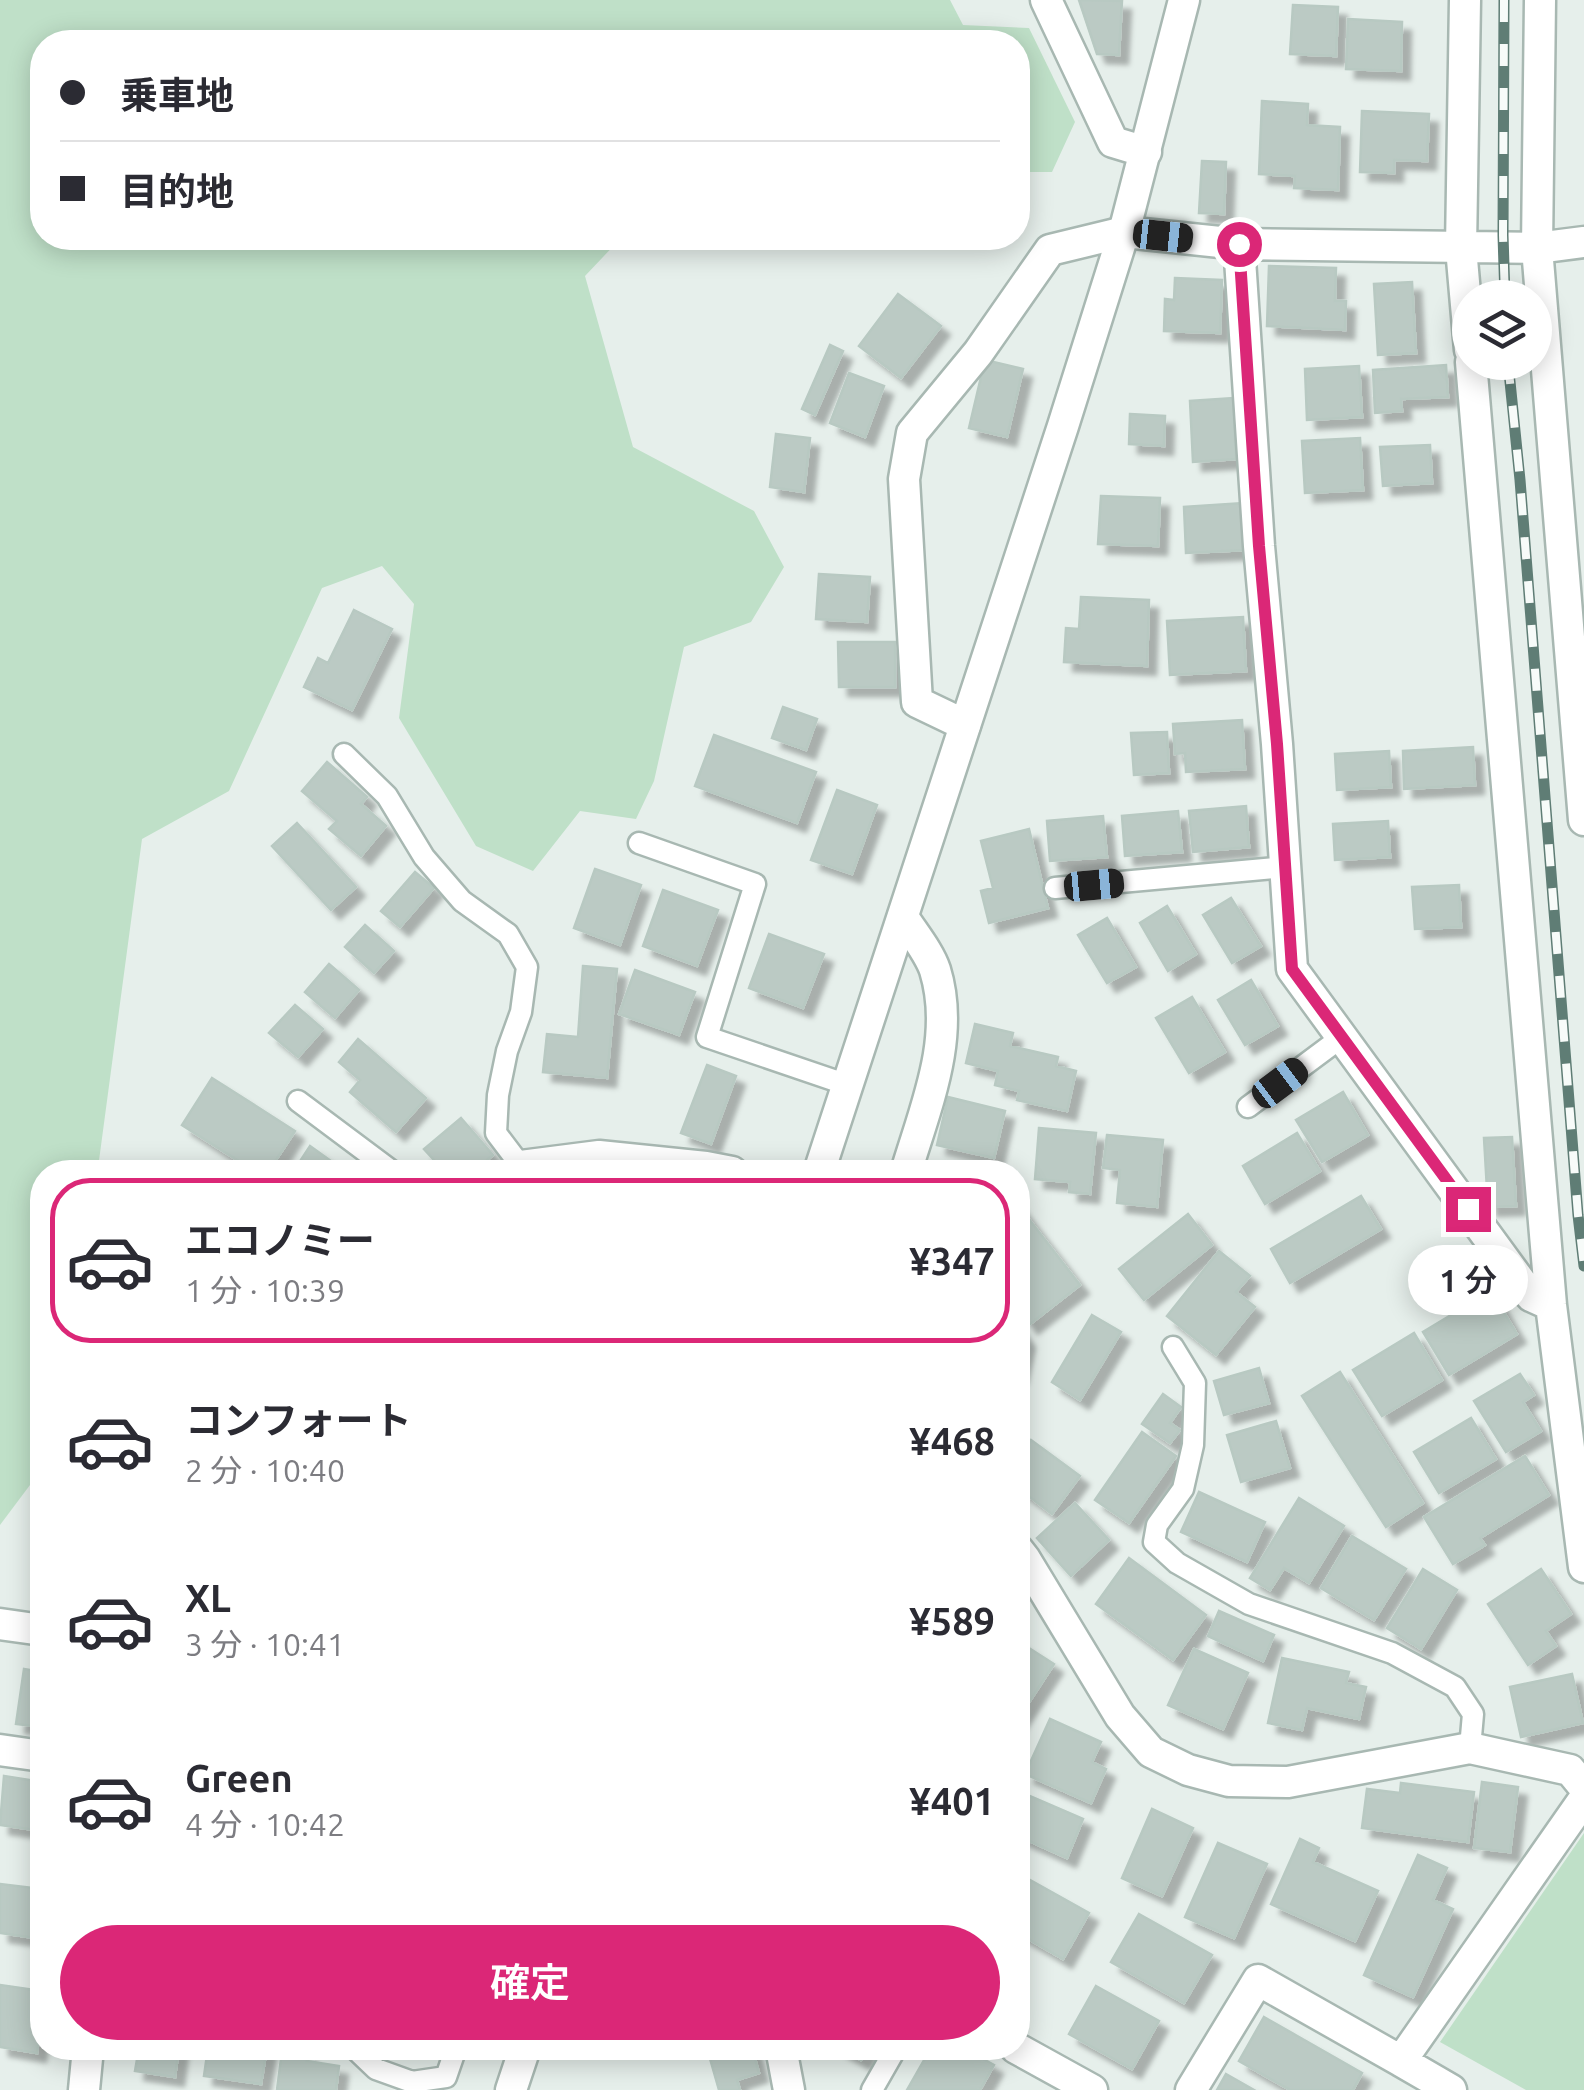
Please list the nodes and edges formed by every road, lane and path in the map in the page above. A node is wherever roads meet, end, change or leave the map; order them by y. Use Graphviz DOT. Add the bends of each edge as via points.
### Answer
graph roads {
  1 [pos="1046,0"];
  2 [pos="1184,0"];
  3 [pos="1465,0"];
  4 [pos="1540,0"];
  5 [pos="1146,152"];
  6 [pos="1124,232"];
  7 [pos="1584,242"];
  8 [pos="1239,244"];
  9 [pos="1462,248"];
  10 [pos="1537,248"];
  11 [pos="1465,280"];
  12 [pos="1473,380"];
  13 [pos="965,726"];
  14 [pos="344,754"];
  15 [pos="1584,820"];
  16 [pos="640,843"];
  17 [pos="1285,867"];
  18 [pos="1056,888"];
  19 [pos="903,917"];
  20 [pos="1342,1036"];
  21 [pos="848,1085"];
  22 [pos="298,1101"];
  23 [pos="1248,1106"];
  24 [pos="377,1160"];
  25 [pos="513,1160"];
  26 [pos="574,1160"];
  27 [pos="638,1160"];
  28 [pos="823,1160"];
  29 [pos="910,1160"];
  30 [pos="1551,1305"];
  31 [pos="1173,1347"];
  32 [pos="1030,1567"];
  33 [pos="1584,1567"];
  34 [pos="0,1624"];
  35 [pos="30,1628"];
  36 [pos="1470,1748"];
  37 [pos="0,1750"];
  38 [pos="30,1754"];
  39 [pos="1584,1787"];
  40 [pos="1584,1798"];
  41 [pos="1030,2056"];
  42 [pos="87,2060"];
  43 [pos="367,2060"];
  44 [pos="452,2060"];
  45 [pos="522,2060"];
  46 [pos="783,2060"];
  47 [pos="889,2060"];
  48 [pos="1400,2061"];
  49 [pos="84,2090"];
  50 [pos="511,2090"];
  51 [pos="789,2090"];
  52 [pos="872,2090"];
  53 [pos="1092,2090"];
  54 [pos="1191,2090"];
  55 [pos="1451,2090"];
  1 -- 5 [label="street" via="1113,142"];
  2 -- 5 [label="street"];
  3 -- 9 [label="street"];
  4 -- 10 [label="street"];
  5 -- 6 [label="street"];
  6 -- 8 [label="street"];
  6 -- 13 [label="street"];
  6 -- 13 [label="street" via="1050,250 912,434 904,479 917,702"];
  7 -- 10 [label="street"];
  8 -- 9 [label="street"];
  8 -- 17 [label="street"];
  9 -- 10 [label="street"];
  9 -- 11 [label="street"];
  10 -- 15 [label="street"];
  12 -- 30 [label="street"];
  13 -- 19 [label="street"];
  14 -- 25 [label="lane" via="387,796 424,857 462,901 508,934 527,967 498,1094 496,1134"];
  16 -- 21 [label="lane" via="755,884 708,1037"];
  17 -- 18 [label="lane"];
  17 -- 20 [label="street" via="1292,969"];
  19 -- 21 [label="street"];
  19 -- 29 [label="street" via="934,968 942,1014 940,1058"];
  20 -- 23 [label="lane"];
  20 -- 30 [label="street" via="1531,1296"];
  21 -- 28 [label="street"];
  22 -- 24 [label="lane"];
  26 -- 27 [label="street"];
  30 -- 33 [label="street"];
  31 -- 36 [label="lane" via="1195,1382 1194,1444 1182,1489 1157,1524 1154,1542 1177,1563 1249,1604 1392,1653 1454,1687 1472,1714"];
  32 -- 36 [label="street" via="1120,1716 1151,1752 1188,1770 1230,1782 1288,1782"];
  34 -- 35 [label="street"];
  36 -- 39 [label="street" via="1570,1770"];
  37 -- 38 [label="street"];
  40 -- 48 [label="street"];
  41 -- 53 [label="street"];
  42 -- 49 [label="street"];
  43 -- 44 [label="lane" via="412,2082 446,2078"];
  45 -- 50 [label="street"];
  46 -- 51 [label="street"];
  47 -- 52 [label="lane"];
  48 -- 54 [label="street" via="1258,1980"];
  48 -- 55 [label="street"];
}
